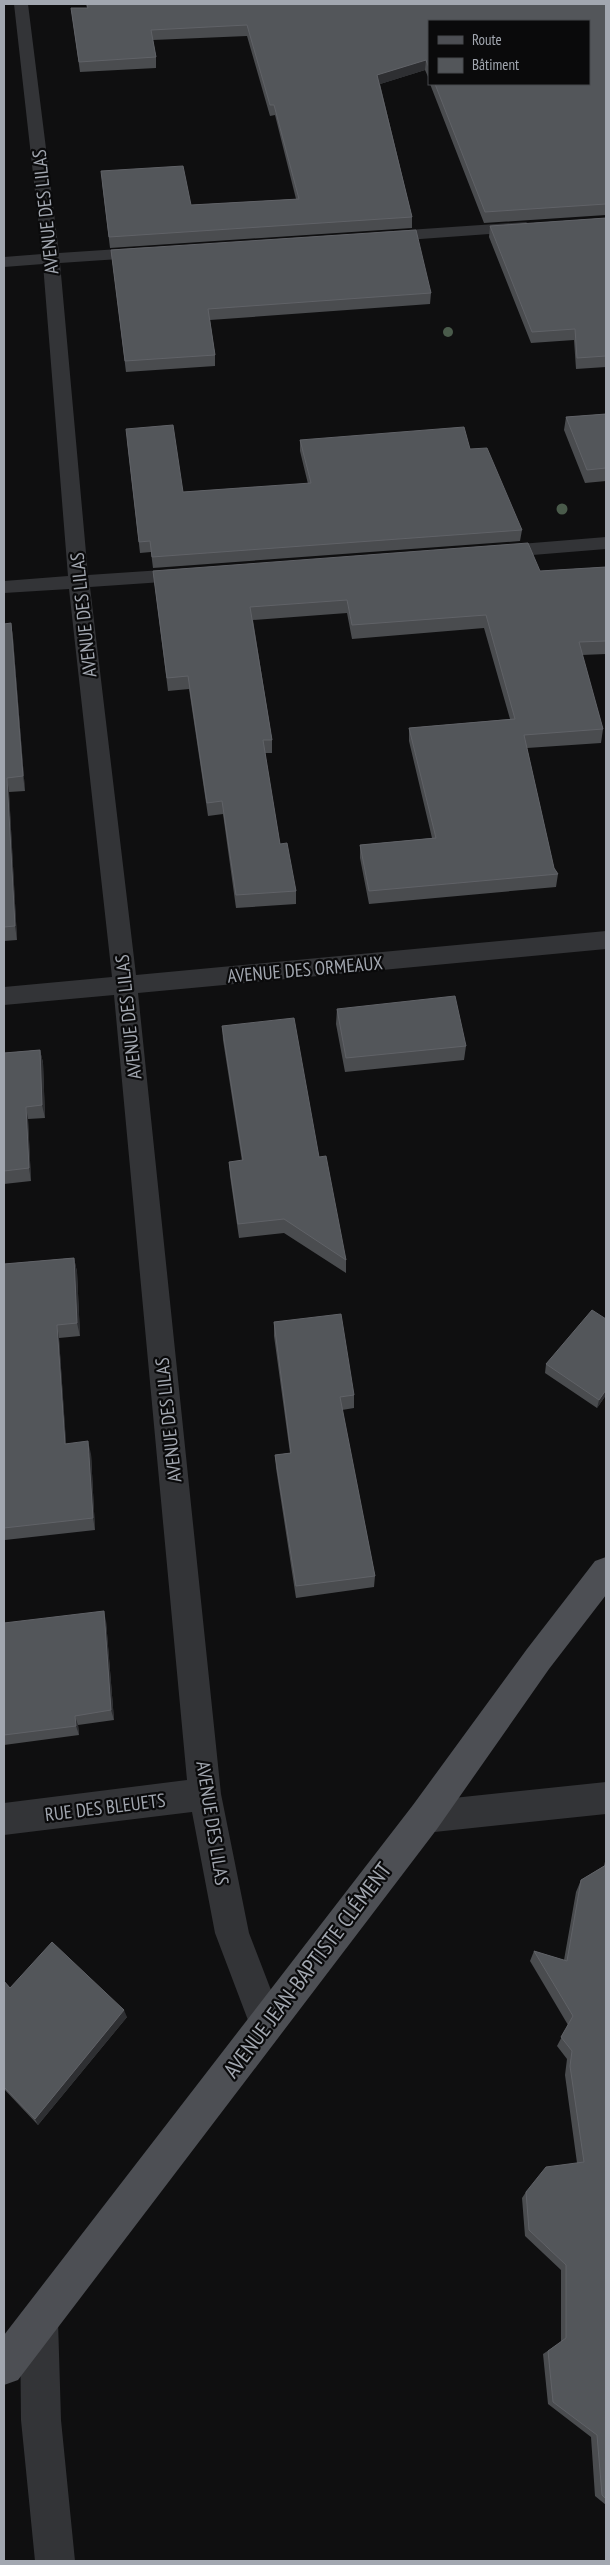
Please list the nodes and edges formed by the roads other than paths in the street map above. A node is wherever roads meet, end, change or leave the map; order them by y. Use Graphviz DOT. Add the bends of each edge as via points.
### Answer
graph roads {
  1 [pos="21,4"];
  2 [pos="546,226"];
  3 [pos="358,238"];
  4 [pos="170,251"];
  5 [pos="51,259"];
  6 [pos="4,262"];
  7 [pos="606,543"];
  8 [pos="477,553"];
  9 [pos="208,573"];
  10 [pos="79,583"];
  11 [pos="4,587"];
  12 [pos="606,940"];
  13 [pos="125,986"];
  14 [pos="4,996"];
  15 [pos="606,1570"];
  16 [pos="205,1794"];
  17 [pos="606,1798"];
  18 [pos="425,1817"];
  19 [pos="4,1819"];
  20 [pos="266,2024"];
  21 [pos="39,2321"];
  22 [pos="4,2366"];
  23 [pos="55,2561"];
  1 -- 5 [label="street, AVENUE DES LILAS"];
  2 -- 3 [label="street"];
  4 -- 5 [label="street"];
  5 -- 6 [label="street"];
  5 -- 10 [label="street, AVENUE DES LILAS"];
  7 -- 8 [label="street"];
  9 -- 10 [label="street"];
  10 -- 11 [label="street"];
  10 -- 13 [label="street, AVENUE DES LILAS"];
  12 -- 13 [label="street, AVENUE DES ORMEAUX"];
  13 -- 14 [label="street, AVENUE DES ORMEAUX"];
  13 -- 16 [label="street, AVENUE DES LILAS"];
  15 -- 18 [label="main road, AVENUE JEAN-BAPTISTE CLÉMENT"];
  16 -- 19 [label="street, RUE DES BLEUETS"];
  16 -- 20 [label="street, AVENUE DES LILAS" via="232,1933"];
  17 -- 18 [label="street"];
  18 -- 20 [label="main road, AVENUE JEAN-BAPTISTE CLÉMENT"];
  20 -- 21 [label="main road, AVENUE JEAN-BAPTISTE CLÉMENT"];
  21 -- 22 [label="main road, AVENUE JEAN-BAPTISTE CLÉMENT"];
  21 -- 23 [label="street" via="40,2420"];
}
